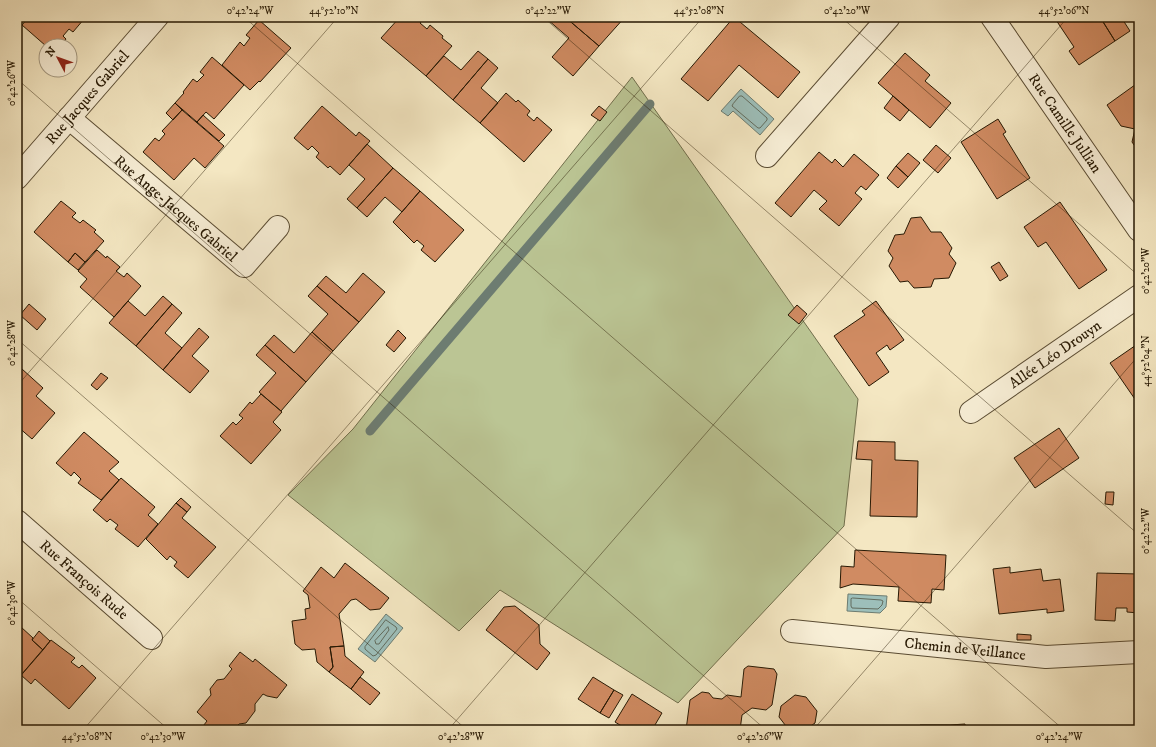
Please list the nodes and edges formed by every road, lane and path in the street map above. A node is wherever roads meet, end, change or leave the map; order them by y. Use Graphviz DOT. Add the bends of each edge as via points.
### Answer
graph roads {
  1 [pos="157,17"];
  2 [pos="889,17"];
  3 [pos="992,17"];
  4 [pos="69,118"];
  5 [pos="767,156"];
  6 [pos="17,178"];
  7 [pos="278,227"];
  8 [pos="1139,230"];
  9 [pos="1139,296"];
  10 [pos="971,412"];
  11 [pos="17,521"];
  12 [pos="792,632"];
  13 [pos="152,638"];
  14 [pos="1139,652"];
  1 -- 4 [label="street, Rue Jacques Gabriel"];
  2 -- 5 [label="street"];
  3 -- 8 [label="street, Rue Camille Jullian"];
  4 -- 6 [label="street, Rue Jacques Gabriel"];
  4 -- 7 [label="street, Rue Ange-Jacques Gabriel" via="244,266"];
  9 -- 10 [label="street, Allée Léo Drouyn"];
  11 -- 13 [label="street, Rue François Rude"];
  12 -- 14 [label="street, Chemin de Veillance" via="1046,657"];
}
